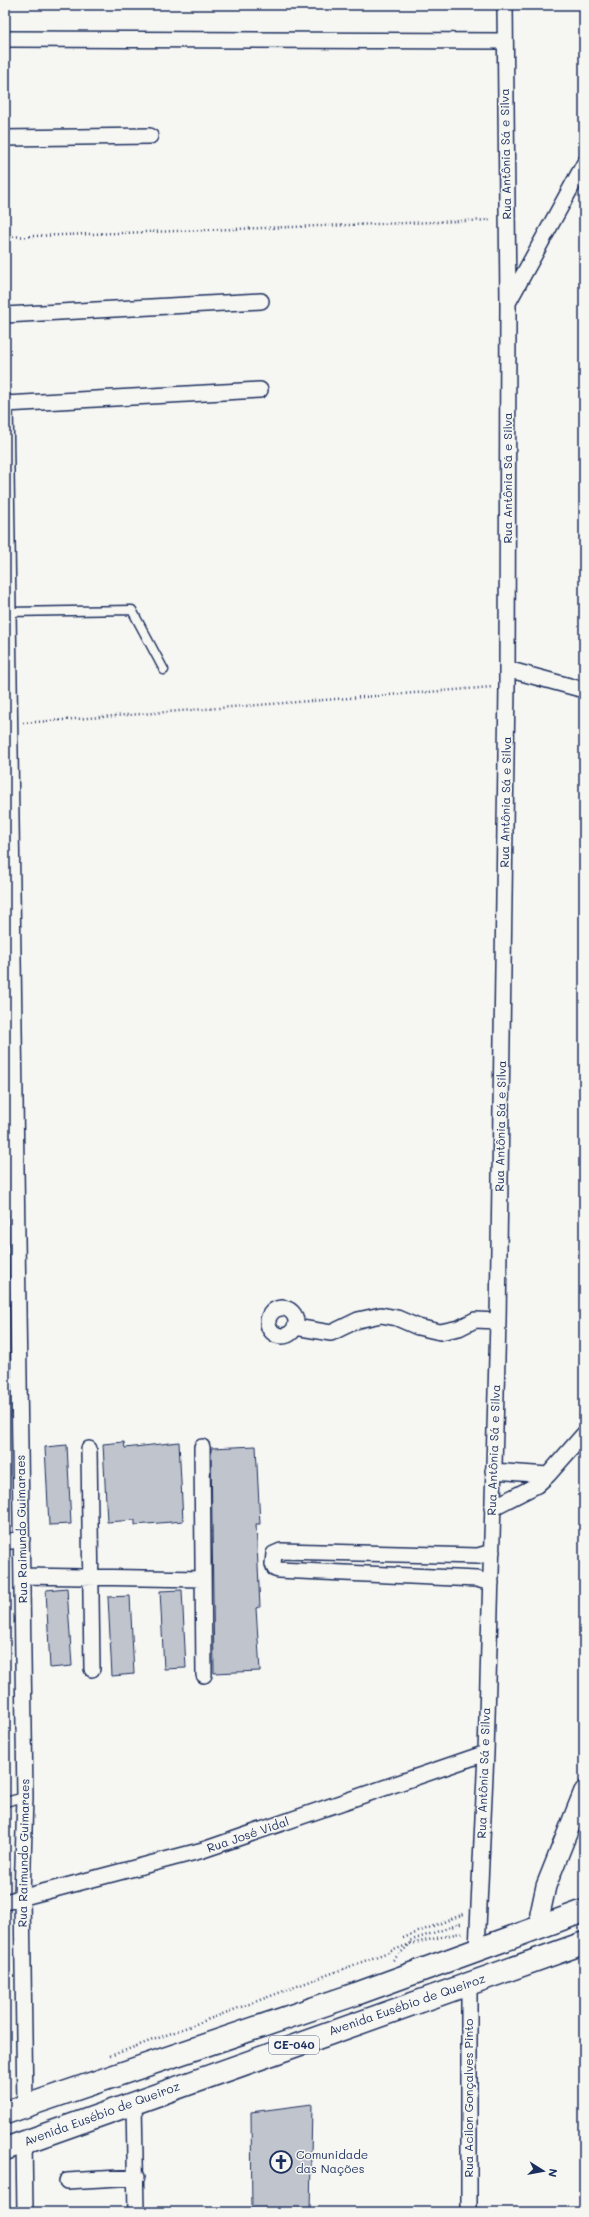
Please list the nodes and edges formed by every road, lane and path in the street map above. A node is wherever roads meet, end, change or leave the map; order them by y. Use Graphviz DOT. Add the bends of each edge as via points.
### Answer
graph roads {
  1 [pos="505,5"];
  2 [pos="5,39"];
  3 [pos="505,41"];
  4 [pos="150,136"];
  5 [pos="5,138"];
  6 [pos="584,164"];
  7 [pos="507,219"];
  8 [pos="5,237"];
  9 [pos="261,301"];
  10 [pos="508,302"];
  11 [pos="5,315"];
  12 [pos="260,390"];
  13 [pos="5,402"];
  14 [pos="8,612"];
  15 [pos="507,669"];
  16 [pos="164,670"];
  17 [pos="507,686"];
  18 [pos="584,690"];
  19 [pos="9,724"];
  20 [pos="10,1050"];
  21 [pos="498,1321"];
  22 [pos="295,1327"];
  23 [pos="584,1434"];
  24 [pos="202,1447"];
  25 [pos="90,1449"];
  26 [pos="493,1471"];
  27 [pos="548,1475"];
  28 [pos="492,1508"];
  29 [pos="22,1539"];
  30 [pos="5,1542"];
  31 [pos="492,1552"];
  32 [pos="356,1553"];
  33 [pos="441,1555"];
  34 [pos="355,1574"];
  35 [pos="22,1576"];
  36 [pos="441,1577"];
  37 [pos="90,1578"];
  38 [pos="203,1579"];
  39 [pos="491,1584"];
  40 [pos="92,1669"];
  41 [pos="204,1674"];
  42 [pos="486,1753"];
  43 [pos="584,1791"];
  44 [pos="25,1797"];
  45 [pos="5,1802"];
  46 [pos="22,1897"];
  47 [pos="5,1902"];
  48 [pos="584,1911"];
  49 [pos="468,1917"];
  50 [pos="544,1926"];
  51 [pos="474,1933"];
  52 [pos="403,1938"];
  53 [pos="584,1943"];
  54 [pos="410,1944"];
  55 [pos="469,1983"];
  56 [pos="106,2057"];
  57 [pos="134,2103"];
  58 [pos="25,2106"];
  59 [pos="5,2113"];
  60 [pos="14,2145"];
  61 [pos="137,2177"];
  62 [pos="68,2181"];
  63 [pos="25,2212"];
  64 [pos="136,2212"];
  65 [pos="468,2212"];
  1 -- 3 [label="street, Rua Antônia Sá e Silva"];
  2 -- 3 [label="street"];
  3 -- 7 [label="street, Rua Antônia Sá e Silva"];
  4 -- 5 [label="street"];
  6 -- 10 [label="street, Rua Antônia Sá e Silva"];
  7 -- 8 [label="path"];
  7 -- 10 [label="street, Rua Antônia Sá e Silva"];
  9 -- 11 [label="street"];
  10 -- 15 [label="street, Rua Antônia Sá e Silva"];
  12 -- 13 [label="street"];
  13 -- 14 [label="street, Rua Raimundo Guimaraes"];
  14 -- 16 [label="lane" via="132,610"];
  14 -- 19 [label="street, Rua Raimundo Guimaraes"];
  15 -- 17 [label="street, Rua Antônia Sá e Silva"];
  15 -- 18 [label="street"];
  17 -- 19 [label="path"];
  17 -- 21 [label="street, Rua Antônia Sá e Silva"];
  19 -- 20 [label="street, Rua Raimundo Guimaraes"];
  20 -- 29 [label="street, Rua Raimundo Guimaraes"];
  21 -- 22 [label="street" via="475,1320 459,1328 440,1332 381,1315 358,1320 331,1334"];
  21 -- 26 [label="street, Rua Antônia Sá e Silva"];
  23 -- 27 [label="street"];
  24 -- 38 [label="street"];
  25 -- 37 [label="street"];
  26 -- 27 [label="street"];
  26 -- 28 [label="street, Rua Antônia Sá e Silva"];
  27 -- 28 [label="street" via="537,1485"];
  28 -- 31 [label="street, Rua Antônia Sá e Silva"];
  29 -- 30 [label="street"];
  29 -- 35 [label="street, Rua Raimundo Guimaraes"];
  31 -- 33 [label="street" via="478,1556"];
  31 -- 39 [label="street, Rua Antônia Sá e Silva"];
  32 -- 33 [label="street"];
  32 -- 34 [label="street"];
  32 -- 34 [label="street" via="282,1551 274,1554 272,1559 275,1569 278,1570"];
  33 -- 36 [label="street"];
  34 -- 36 [label="street"];
  35 -- 37 [label="street"];
  35 -- 44 [label="street, Rua Raimundo Guimaraes"];
  36 -- 39 [label="street" via="477,1579"];
  37 -- 38 [label="street"];
  37 -- 40 [label="street"];
  38 -- 41 [label="street"];
  39 -- 42 [label="street, Rua Antônia Sá e Silva"];
  42 -- 46 [label="street, Rua José Vidal" via="203,1850"];
  42 -- 51 [label="street, Rua Antônia Sá e Silva"];
  43 -- 50 [label="street" via="546,1886 540,1914"];
  44 -- 45 [label="lane"];
  44 -- 46 [label="street, Rua Raimundo Guimaraes"];
  46 -- 47 [label="street, Rua José Vidal"];
  46 -- 58 [label="street, Rua Raimundo Guimaraes"];
  48 -- 50 [label="highway, CE-040"];
  49 -- 52 [label="path" via="467,1913"];
  50 -- 51 [label="highway, CE-040"];
  51 -- 54 [label="path"];
  51 -- 54 [label="path" via="409,1941"];
  51 -- 58 [label="highway, CE-040" via="356,1994"];
  53 -- 55 [label="highway, Avenida Eusébio de Queiroz / CE-040"];
  54 -- 56 [label="path"];
  55 -- 57 [label="highway, Avenida Eusébio de Queiroz / CE-040"];
  55 -- 65 [label="street, Rua Acilon Gonçalves Pinto"];
  57 -- 60 [label="highway, Avenida Eusébio de Queiroz / CE-040"];
  57 -- 61 [label="street"];
  58 -- 59 [label="highway, CE-040"];
  60 -- 63 [label="street"];
  61 -- 62 [label="street"];
  61 -- 64 [label="street"];
}
